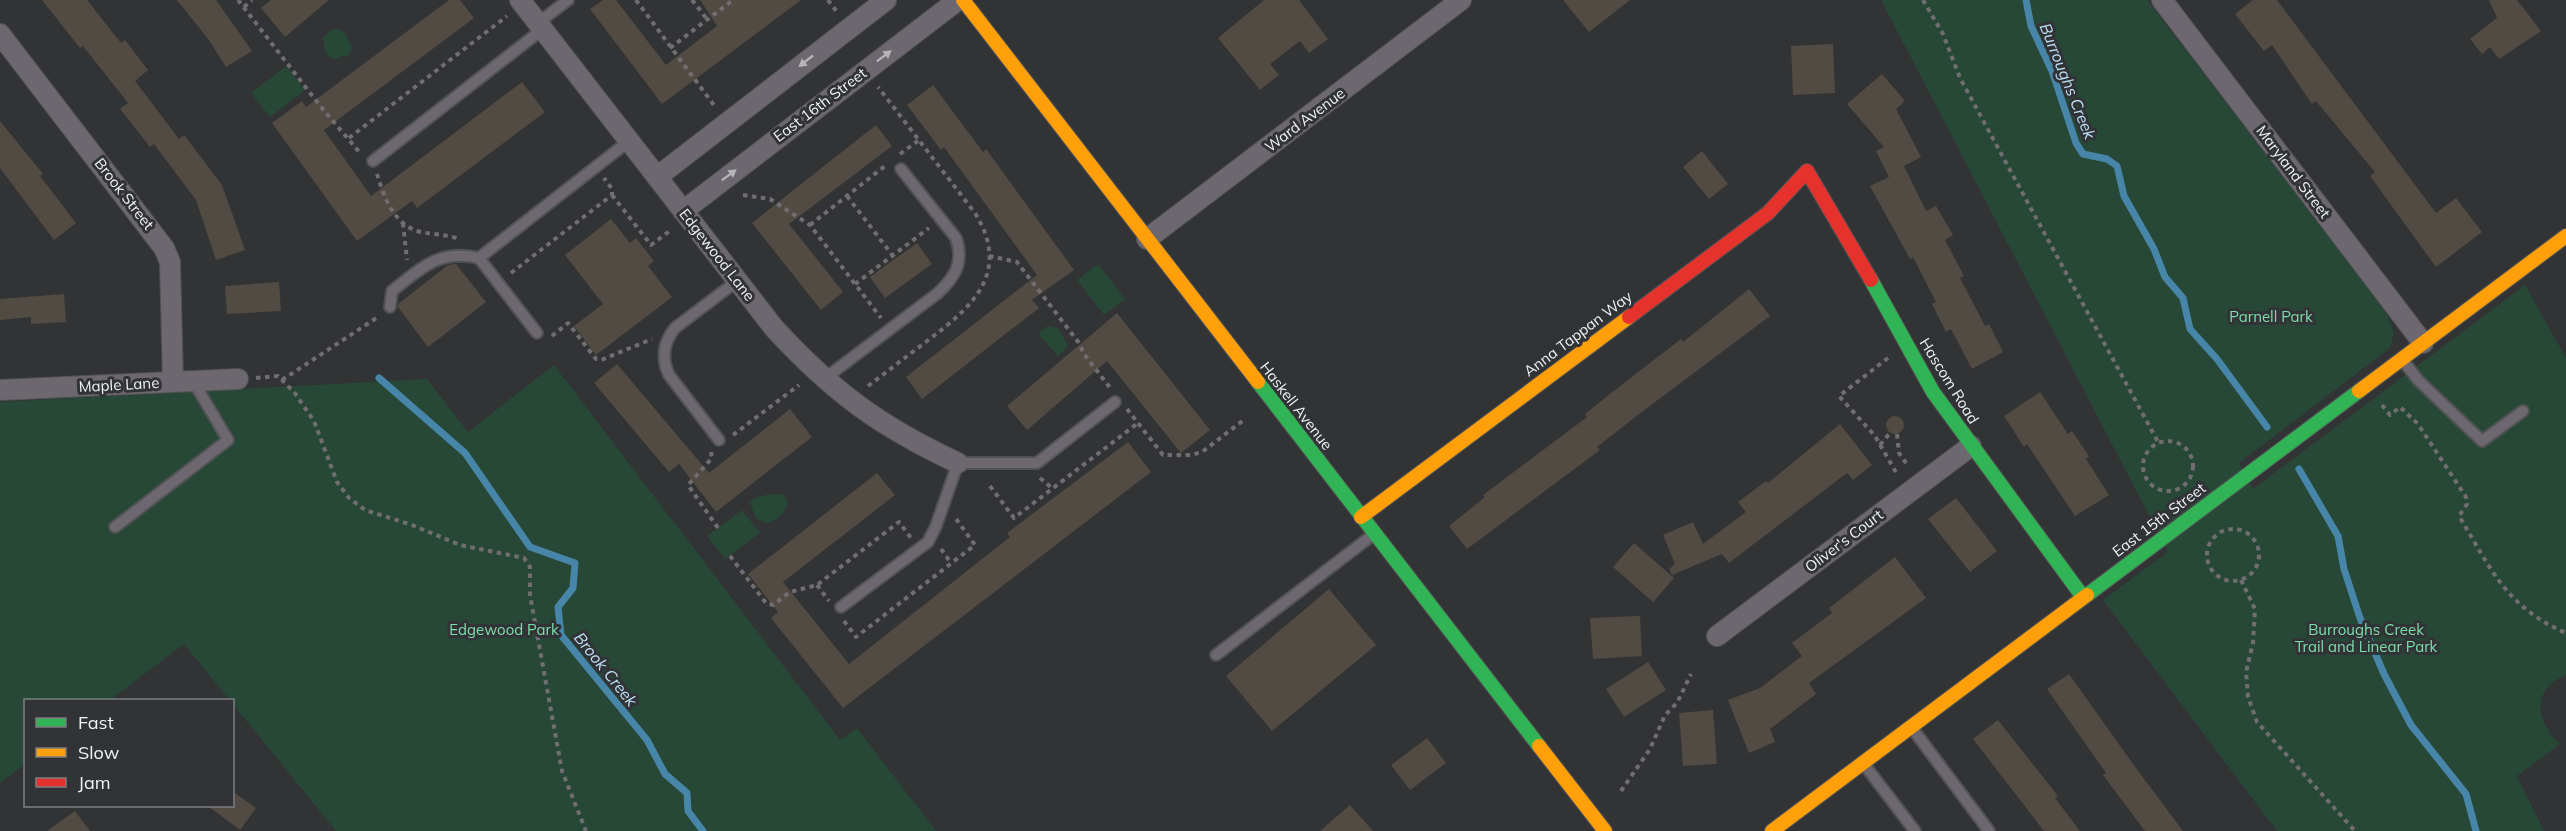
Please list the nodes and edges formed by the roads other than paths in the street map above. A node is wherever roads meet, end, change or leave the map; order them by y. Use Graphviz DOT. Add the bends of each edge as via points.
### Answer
graph roads {
  1 [pos="520,0"];
  2 [pos="568,0"];
  3 [pos="886,0"];
  4 [pos="957,0"];
  5 [pos="963,0"];
  6 [pos="1461,0"];
  7 [pos="2162,0"];
  8 [pos="540,26"];
  9 [pos="0,34"];
  10 [pos="629,141"];
  11 [pos="369,161"];
  12 [pos="901,169"];
  13 [pos="1807,171"];
  14 [pos="657,177"];
  15 [pos="683,211"];
  16 [pos="2566,236"];
  17 [pos="1147,239"];
  18 [pos="478,258"];
  19 [pos="737,281"];
  20 [pos="390,307"];
  21 [pos="537,333"];
  22 [pos="2423,343"];
  23 [pos="2402,359"];
  24 [pos="238,379"];
  25 [pos="824,379"];
  26 [pos="193,381"];
  27 [pos="173,382"];
  28 [pos="0,390"];
  29 [pos="1119,402"];
  30 [pos="2523,411"];
  31 [pos="723,441"];
  32 [pos="1971,446"];
  33 [pos="958,463"];
  34 [pos="1361,517"];
  35 [pos="115,527"];
  36 [pos="1374,534"];
  37 [pos="2083,597"];
  38 [pos="841,607"];
  39 [pos="1717,636"];
  40 [pos="1216,655"];
  41 [pos="1910,727"];
  42 [pos="1863,762"];
  43 [pos="1790,817"];
  44 [pos="1605,831"];
  45 [pos="1772,831"];
  46 [pos="1785,831"];
  47 [pos="1915,831"];
  48 [pos="1989,831"];
  1 -- 8 [label="street, Edgewood Lane"];
  2 -- 8 [label="lane"];
  3 -- 14 [label="street, one-way"];
  15 -- 4 [label="street, East 16th Street, one-way"];
  5 -- 17 [label="main road, Haskell Avenue"];
  6 -- 17 [label="street, Ward Avenue"];
  7 -- 22 [label="street, Maryland Street"];
  8 -- 10 [label="street, Edgewood Lane"];
  8 -- 11 [label="lane"];
  9 -- 27 [label="street, Brook Street" via="164,248 170,262"];
  10 -- 14 [label="street, Edgewood Lane"];
  10 -- 18 [label="lane"];
  12 -- 25 [label="lane" via="956,238 959,266 950,282"];
  13 -- 32 [label="main road, Hascom Road" via="1933,392"];
  13 -- 34 [label="main road, Anna Tappan Way" via="1768,213"];
  14 -- 15 [label="street, Edgewood Lane"];
  15 -- 19 [label="street, Edgewood Lane"];
  16 -- 22 [label="main road, East 15th Street"];
  17 -- 34 [label="main road, Haskell Avenue"];
  18 -- 20 [label="lane" via="461,254 442,256 392,291"];
  18 -- 21 [label="lane"];
  19 -- 25 [label="street, Edgewood Lane" via="774,328"];
  19 -- 31 [label="lane" via="675,328 664,349 669,375"];
  22 -- 23 [label="main road, East 15th Street"];
  23 -- 30 [label="lane" via="2482,441"];
  23 -- 37 [label="main road, East 15th Street"];
  24 -- 26 [label="street, Maple Lane"];
  25 -- 33 [label="street, Edgewood Lane" via="906,439"];
  26 -- 27 [label="street, Maple Lane"];
  26 -- 35 [label="lane" via="228,440"];
  27 -- 28 [label="street, Maple Lane"];
  29 -- 33 [label="lane" via="1037,463"];
  32 -- 37 [label="main road, Hascom Road"];
  32 -- 39 [label="street, Oliver's Court"];
  33 -- 38 [label="lane" via="928,542"];
  34 -- 36 [label="main road, Haskell Avenue"];
  36 -- 40 [label="lane"];
  36 -- 44 [label="main road, Haskell Avenue"];
  37 -- 41 [label="main road, East 15th Street"];
  41 -- 42 [label="main road, East 15th Street"];
  41 -- 48 [label="lane"];
  42 -- 43 [label="main road, East 15th Street"];
  42 -- 47 [label="lane"];
  43 -- 45 [label="main road, East 15th Street"];
  43 -- 46 [label="lane"];
}
